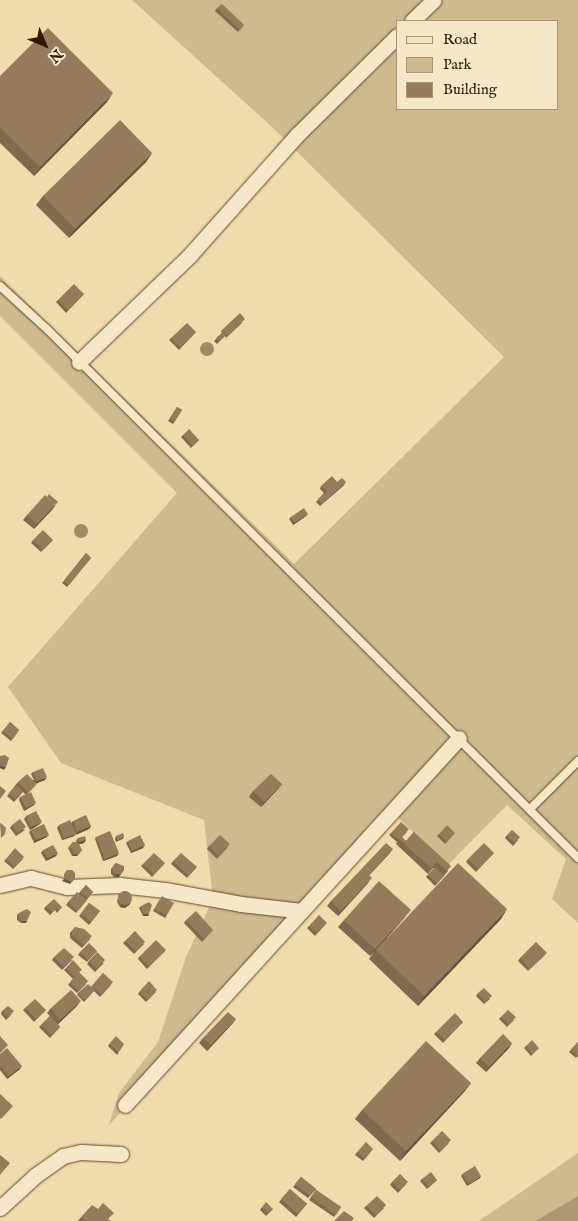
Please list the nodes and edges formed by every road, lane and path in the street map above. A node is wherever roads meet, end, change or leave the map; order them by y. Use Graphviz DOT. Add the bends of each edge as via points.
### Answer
graph roads {
  1 [pos="434,0"];
  2 [pos="413,20"];
  3 [pos="396,37"];
  4 [pos="0,286"];
  5 [pos="79,362"];
  6 [pos="459,738"];
  7 [pos="578,761"];
  8 [pos="530,809"];
  9 [pos="578,858"];
  10 [pos="0,886"];
  11 [pos="302,911"];
  12 [pos="125,1105"];
  13 [pos="121,1154"];
  14 [pos="0,1208"];
  1 -- 2 [label="street"];
  3 -- 5 [label="street" via="297,135 190,255"];
  4 -- 5 [label="lane"];
  5 -- 6 [label="lane"];
  6 -- 8 [label="lane"];
  6 -- 11 [label="street"];
  7 -- 8 [label="lane"];
  8 -- 9 [label="lane"];
  10 -- 11 [label="street" via="32,878 68,887 120,885"];
  11 -- 12 [label="street"];
  13 -- 14 [label="street" via="81,1152 63,1156 36,1175"];
}
